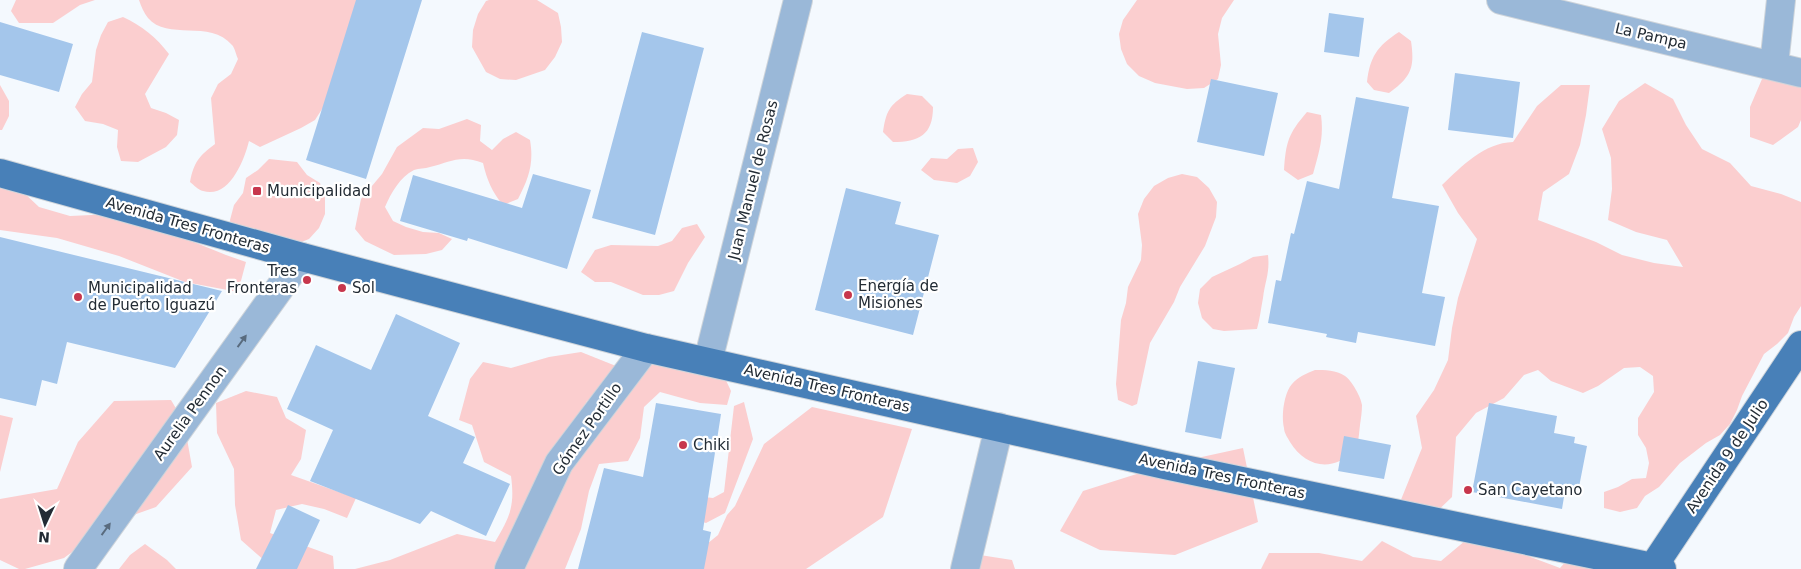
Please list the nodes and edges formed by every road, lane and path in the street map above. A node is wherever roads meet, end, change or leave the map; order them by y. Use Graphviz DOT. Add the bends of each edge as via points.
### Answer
graph roads {
  1 [pos="798,0"];
  2 [pos="1501,0"];
  3 [pos="1781,0"];
  4 [pos="1774,65"];
  5 [pos="1801,73"];
  6 [pos="0,172"];
  7 [pos="302,257"];
  8 [pos="1801,345"];
  9 [pos="646,348"];
  10 [pos="708,361"];
  11 [pos="1000,428"];
  12 [pos="1658,568"];
  13 [pos="78,569"];
  14 [pos="509,569"];
  15 [pos="965,569"];
  1 -- 10 [label="street, Juan Manuel de Rosas"];
  2 -- 4 [label="street, La Pampa"];
  3 -- 4 [label="street"];
  4 -- 5 [label="street, La Pampa"];
  6 -- 7 [label="main road, Avenida Tres Fronteras"];
  7 -- 9 [label="main road, Avenida Tres Fronteras"];
  13 -- 7 [label="street, Aurelia Pennon, one-way"];
  8 -- 12 [label="main road, Avenida 9 de Julio"];
  9 -- 10 [label="main road, Avenida Tres Fronteras"];
  9 -- 14 [label="street, Gómez Portillo" via="559,463"];
  10 -- 11 [label="main road, Avenida Tres Fronteras"];
  11 -- 12 [label="main road, Avenida Tres Fronteras"];
  11 -- 15 [label="street"];
}
